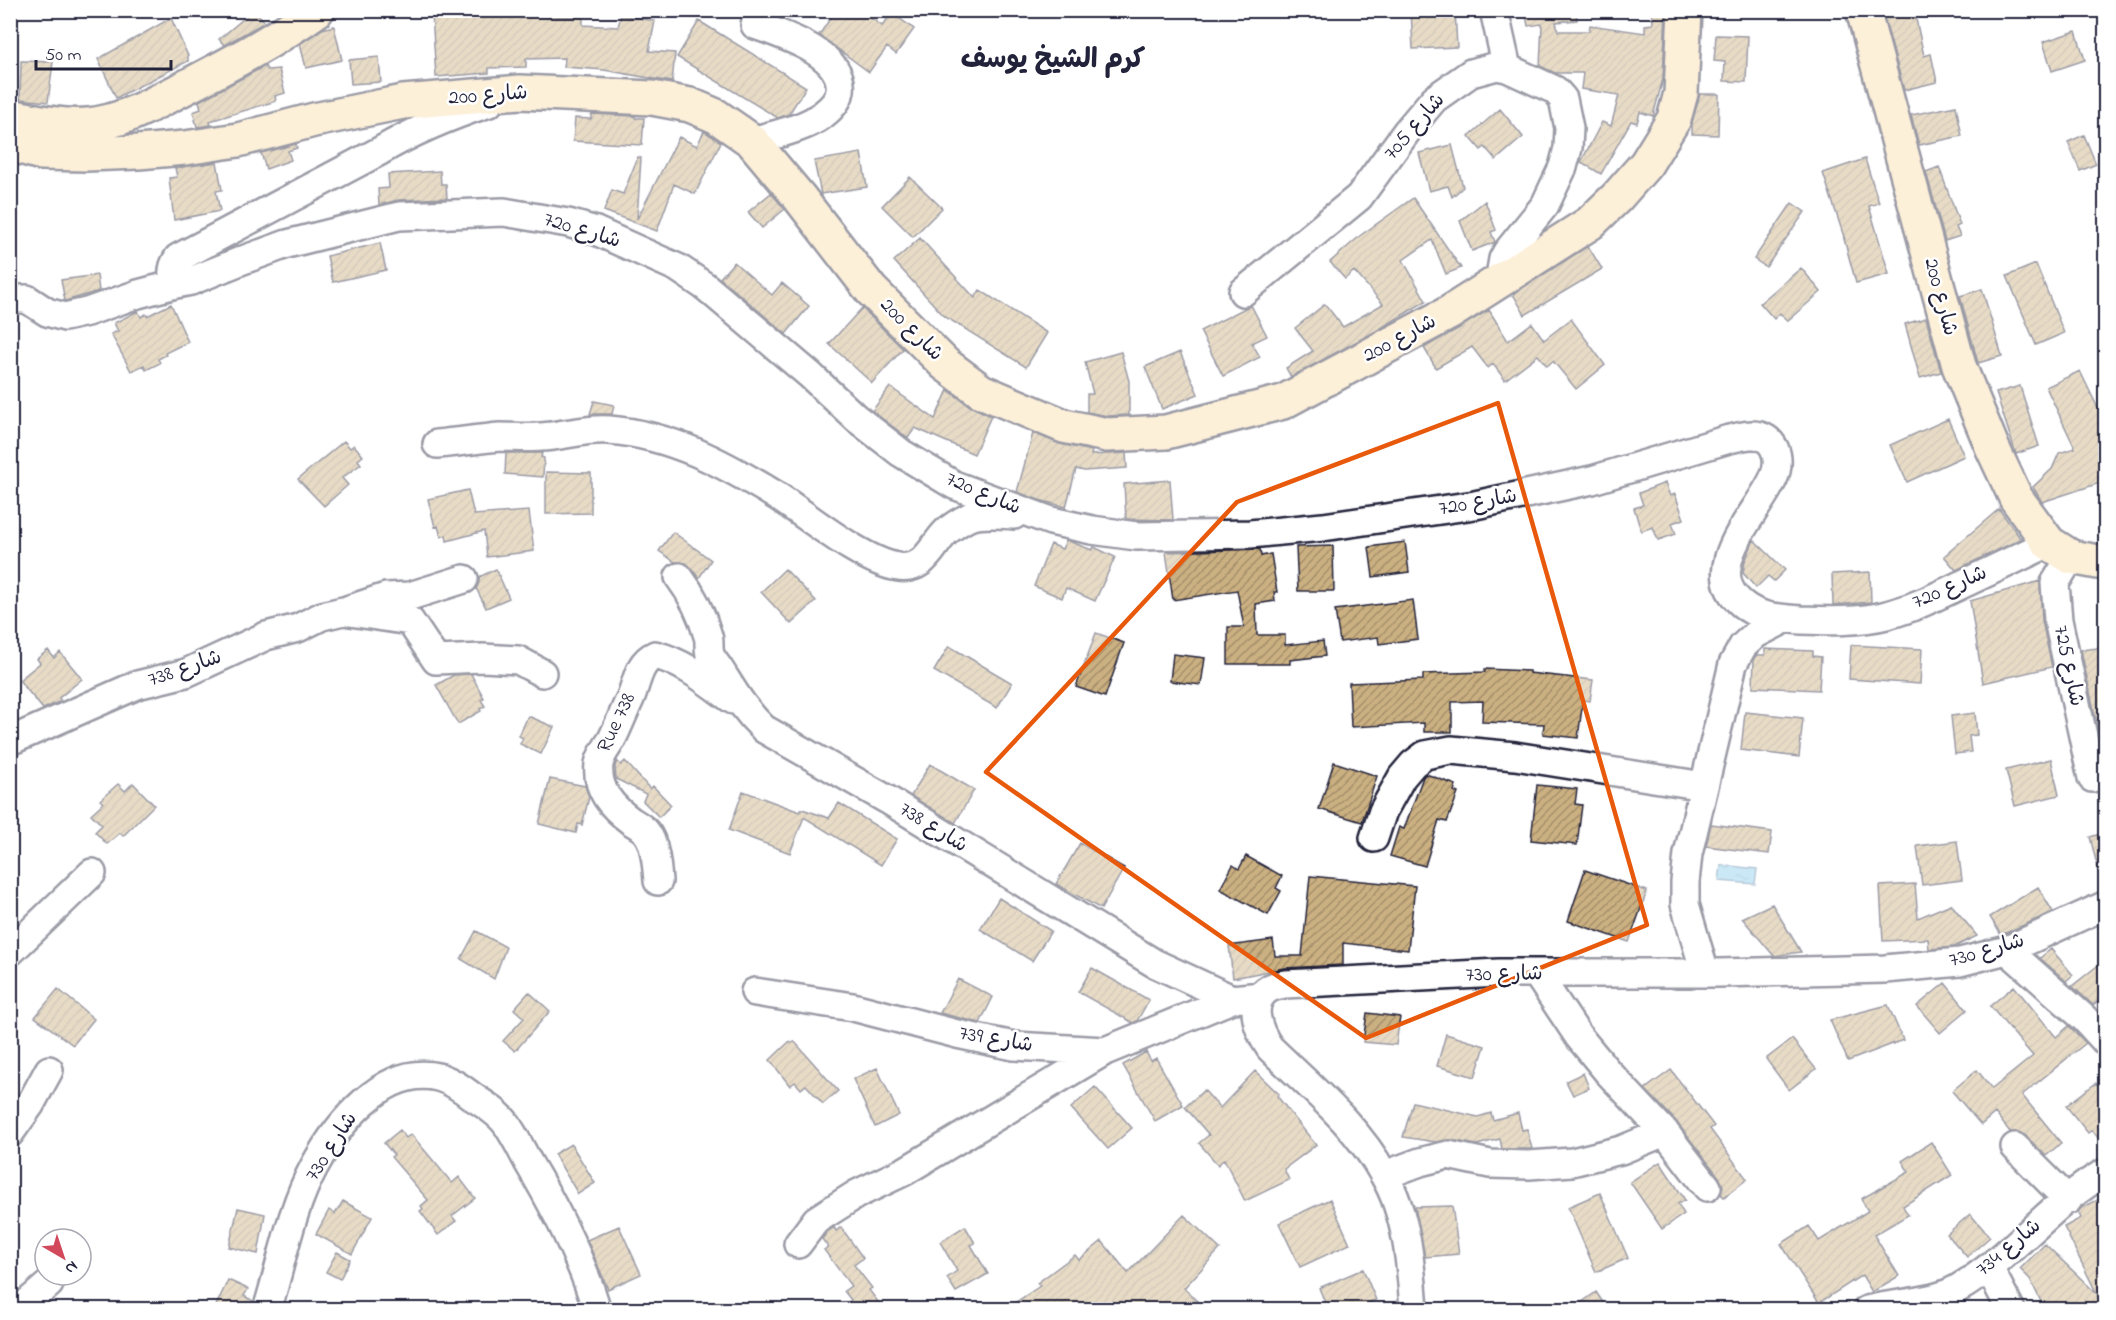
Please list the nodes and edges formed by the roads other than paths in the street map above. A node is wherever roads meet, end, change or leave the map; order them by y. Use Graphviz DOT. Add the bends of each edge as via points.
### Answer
graph roads {
  1 [pos="317,10"];
  2 [pos="1494,10"];
  3 [pos="1685,10"];
  4 [pos="1863,10"];
  5 [pos="755,25"];
  6 [pos="1507,68"];
  7 [pos="520,92"];
  8 [pos="10,116"];
  9 [pos="752,141"];
  10 [pos="10,144"];
  11 [pos="1499,282"];
  12 [pos="176,284"];
  13 [pos="1243,292"];
  14 [pos="10,298"];
  15 [pos="437,444"];
  16 [pos="1051,521"];
  17 [pos="2060,550"];
  18 [pos="2106,561"];
  19 [pos="679,577"];
  20 [pos="464,579"];
  21 [pos="353,613"];
  22 [pos="1785,619"];
  23 [pos="542,673"];
  24 [pos="744,708"];
  25 [pos="10,741"];
  26 [pos="2092,778"];
  27 [pos="1704,786"];
  28 [pos="1374,838"];
  29 [pos="92,873"];
  30 [pos="658,881"];
  31 [pos="2103,911"];
  32 [pos="2007,950"];
  33 [pos="10,952"];
  34 [pos="1705,973"];
  35 [pos="1537,974"];
  36 [pos="755,992"];
  37 [pos="1261,996"];
  38 [pos="1232,999"];
  39 [pos="2106,1042"];
  40 [pos="1105,1051"];
  41 [pos="49,1070"];
  42 [pos="1665,1132"];
  43 [pos="10,1133"];
  44 [pos="2014,1147"];
  45 [pos="2106,1172"];
  46 [pos="1385,1175"];
  47 [pos="1707,1187"];
  48 [pos="2067,1200"];
  49 [pos="798,1244"];
  50 [pos="1989,1268"];
  51 [pos="46,1287"];
  52 [pos="19,1310"];
  53 [pos="267,1310"];
  54 [pos="597,1310"];
  55 [pos="1414,1310"];
  56 [pos="1867,1310"];
  57 [pos="2011,1310"];
  1 -- 8 [label="main road" via="283,35 117,120 87,125"];
  2 -- 6 [label="street"];
  3 -- 11 [label="main road, شارع 200" via="1677,111 1646,164 1590,223"];
  4 -- 17 [label="main road, شارع 200" via="1959,366 2016,498"];
  5 -- 9 [label="street" via="789,37 829,60 842,82 840,96 815,121"];
  6 -- 11 [label="street" via="1555,90 1563,99 1568,148 1545,205 1503,259"];
  6 -- 13 [label="street, شارع 705" via="1497,66 1472,73 1434,99 1359,197"];
  7 -- 9 [label="main road, شارع 200" via="652,98 690,105 716,116"];
  7 -- 10 [label="main road, شارع 200" via="403,102 238,140 185,148 41,153"];
  7 -- 12 [label="street" via="408,134 177,258 172,270"];
  9 -- 11 [label="main road, شارع 200" via="871,290 945,364 981,391 1064,426 1107,435 1166,432 1283,402 1449,314"];
  12 -- 14 [label="street, شارع 720" via="65,317 47,312 27,298"];
  12 -- 16 [label="street, شارع 720" via="287,244 399,216 504,212 568,223 596,231 678,268 706,287 856,418 901,453 954,486"];
  15 -- 16 [label="street" via="598,429 628,432 720,462 843,541 900,568 918,565 945,533 971,517 993,513"];
  16 -- 22 [label="street, شارع 720" via="1136,536 1250,534 1323,527 1554,489 1752,434 1772,443 1778,465 1774,479 1730,552 1729,584 1737,599 1749,609"];
  17 -- 18 [label="main road"];
  17 -- 22 [label="street, شارع 720" via="1886,615"];
  17 -- 26 [label="street, شارع 725" via="2055,583 2058,620"];
  19 -- 24 [label="street, شارع 738" via="694,600 709,638 710,654"];
  20 -- 21 [label="street, شارع 738" via="410,596 386,597"];
  21 -- 23 [label="street" via="410,621 436,660 518,660"];
  21 -- 25 [label="street, شارع 738" via="322,616 298,628 266,636 186,673 137,685"];
  22 -- 27 [label="street" via="1756,634 1743,646 1733,664"];
  24 -- 30 [label="street, Rue 738" via="664,657 655,655 641,665 632,694 603,752 599,774 603,793 618,812 647,833 656,857"];
  24 -- 38 [label="street, شارع 738" via="773,736 888,800 1144,958"];
  27 -- 28 [label="street" via="1515,756 1451,750 1425,755 1413,764 1383,811"];
  27 -- 34 [label="street" via="1688,854 1685,904"];
  29 -- 33 [label="street"];
  31 -- 32 [label="street, شارع 730"];
  32 -- 34 [label="street, شارع 730" via="1960,962 1885,969"];
  32 -- 39 [label="street"];
  34 -- 35 [label="street, شارع 730"];
  35 -- 37 [label="street, شارع 730" via="1285,984 1270,988"];
  35 -- 42 [label="street" via="1579,1037"];
  36 -- 40 [label="street, شارع 739" via="853,1007 1014,1046"];
  37 -- 38 [label="street, شارع 738"];
  37 -- 46 [label="street" via="1256,1008 1260,1034 1359,1138"];
  38 -- 40 [label="street, شارع 739"];
  40 -- 49 [label="street" via="905,1171 826,1213"];
  41 -- 43 [label="street"];
  42 -- 46 [label="street" via="1622,1150 1572,1162 1490,1164 1448,1155"];
  42 -- 47 [label="street"];
  44 -- 48 [label="street"];
  45 -- 48 [label="street, شارع 734"];
  46 -- 55 [label="street" via="1398,1207 1410,1258"];
  48 -- 50 [label="street, شارع 734"];
  50 -- 56 [label="street, شارع 734" via="1954,1290"];
  50 -- 57 [label="street"];
  51 -- 52 [label="street"];
  53 -- 54 [label="street, شارع 730" via="296,1210 314,1167 330,1143 361,1103 391,1082 408,1077 438,1077 505,1122 570,1238"];
}
